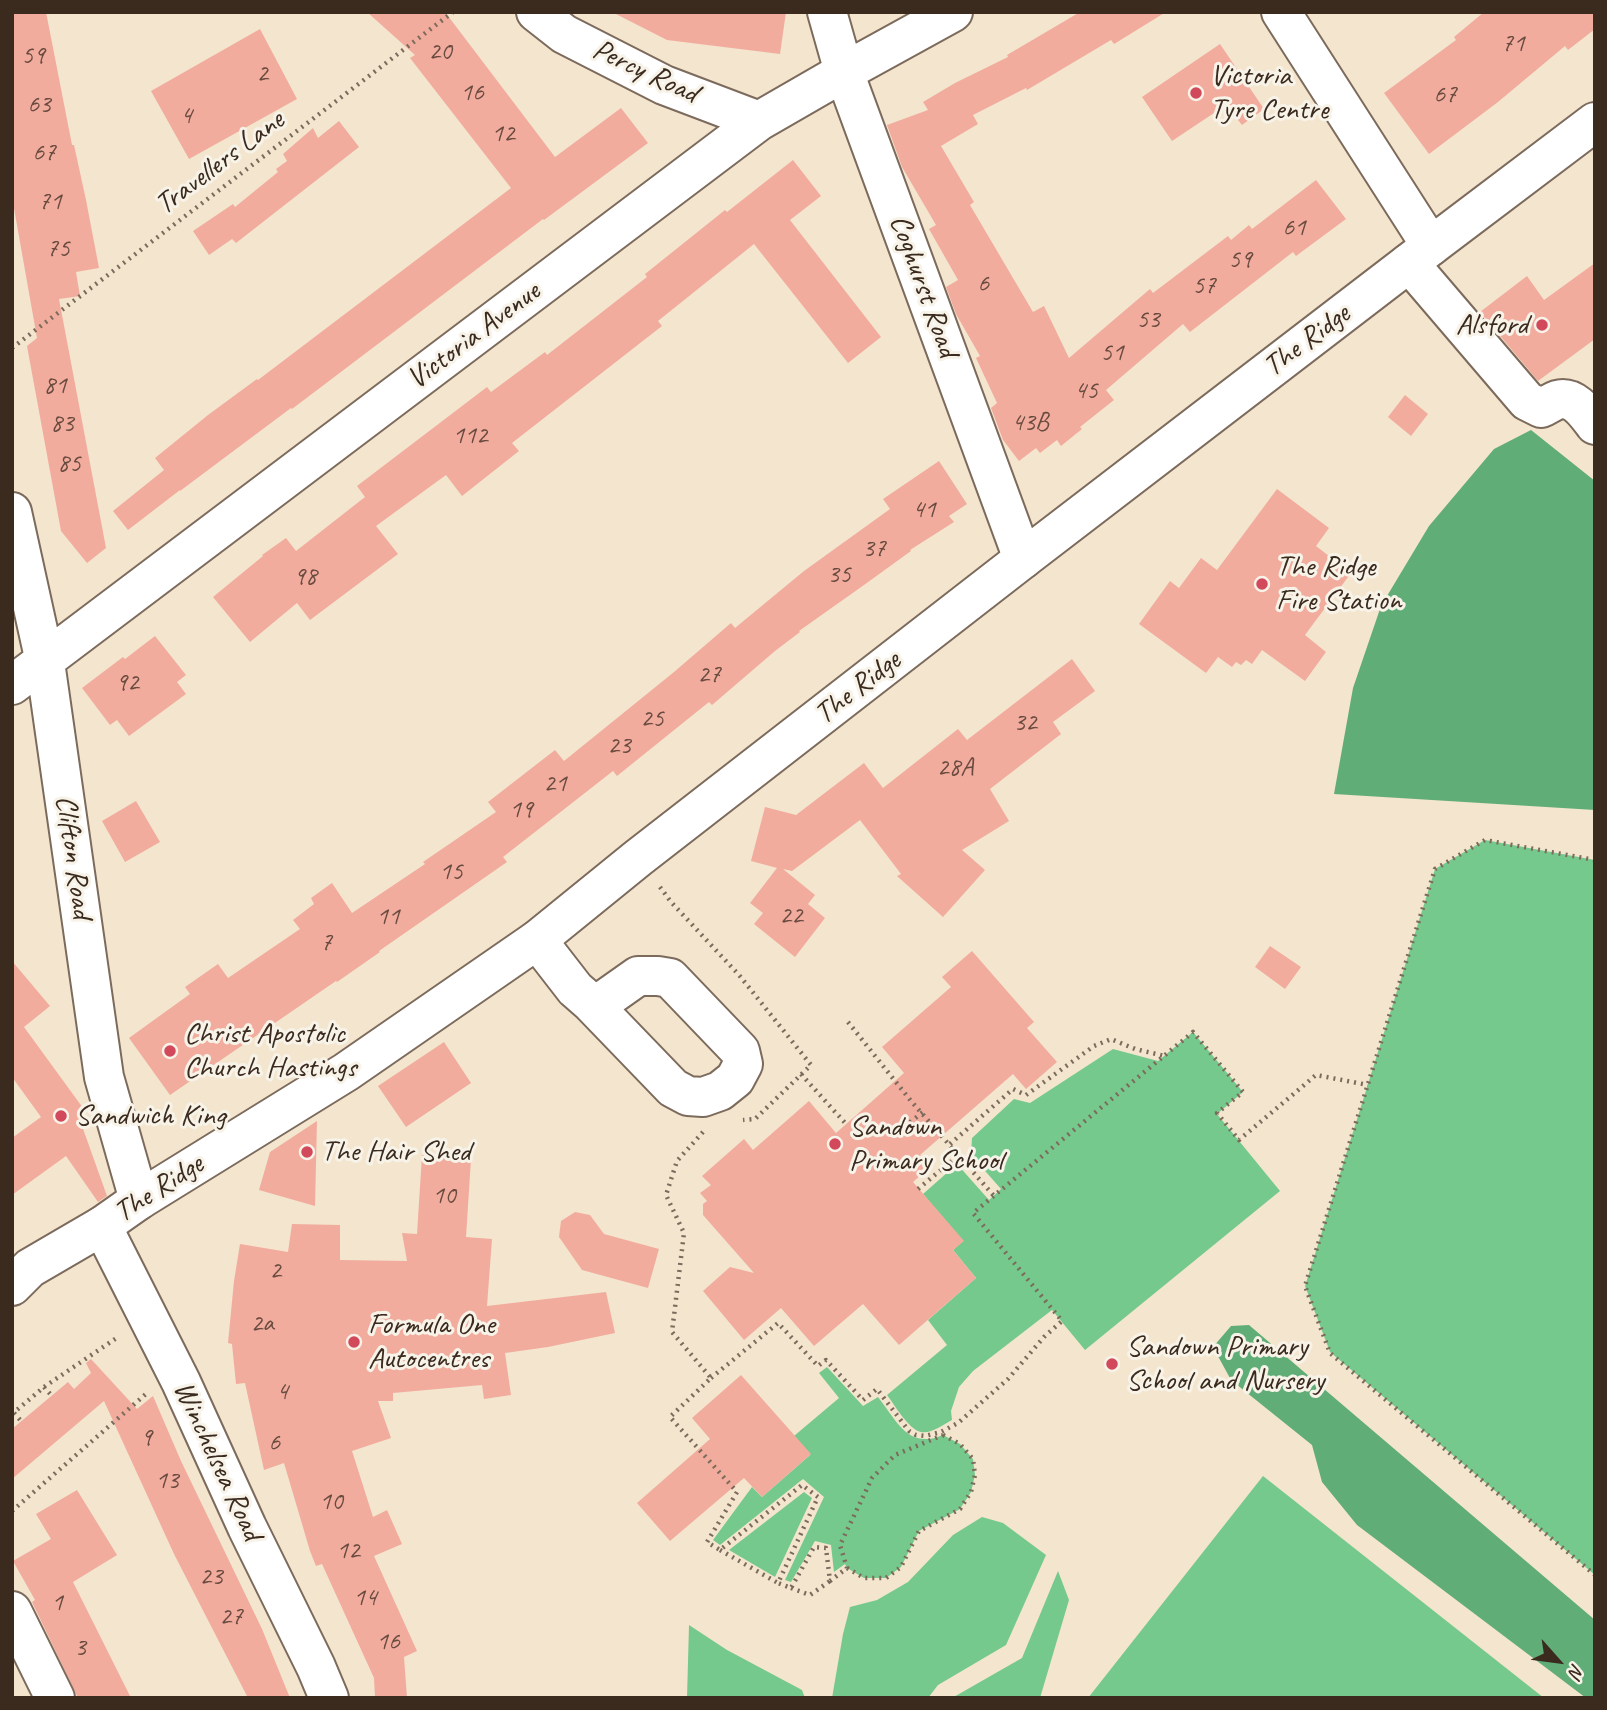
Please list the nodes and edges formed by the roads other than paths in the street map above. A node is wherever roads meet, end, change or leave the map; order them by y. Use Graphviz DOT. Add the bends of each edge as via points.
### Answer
graph roads {
  1 [pos="536,12"];
  2 [pos="827,12"];
  3 [pos="953,12"];
  4 [pos="1281,12"];
  5 [pos="844,72"];
  6 [pos="759,121"];
  7 [pos="1595,122"];
  8 [pos="1420,254"];
  9 [pos="1595,425"];
  10 [pos="12,512"];
  11 [pos="1023,559"];
  12 [pos="45,662"];
  13 [pos="12,685"];
  14 [pos="537,940"];
  15 [pos="591,1003"];
  16 [pos="139,1200"];
  17 [pos="102,1226"];
  18 [pos="12,1286"];
  19 [pos="12,1611"];
  20 [pos="55,1698"];
  21 [pos="329,1698"];
  1 -- 6 [label="street, Percy Road" via="564,34 664,85"];
  2 -- 5 [label="street, Coghurst Road"];
  3 -- 5 [label="street, Victoria Avenue"];
  4 -- 8 [label="street"];
  5 -- 6 [label="street, Victoria Avenue"];
  5 -- 11 [label="street, Coghurst Road"];
  6 -- 12 [label="street, Victoria Avenue"];
  7 -- 8 [label="street, The Ridge"];
  8 -- 9 [label="street" via="1527,401 1541,408 1561,399 1572,401"];
  8 -- 11 [label="street, The Ridge"];
  10 -- 12 [label="street, Clifton Road"];
  11 -- 14 [label="street, The Ridge"];
  12 -- 13 [label="street, Victoria Avenue"];
  12 -- 16 [label="street, Clifton Road" via="104,1077"];
  14 -- 15 [label="street"];
  14 -- 16 [label="street, The Ridge" via="346,1072"];
  16 -- 17 [label="street, The Ridge"];
  17 -- 18 [label="street, The Ridge" via="30,1268"];
  17 -- 21 [label="street, Winchelsea Road"];
  19 -- 20 [label="street"];
}
